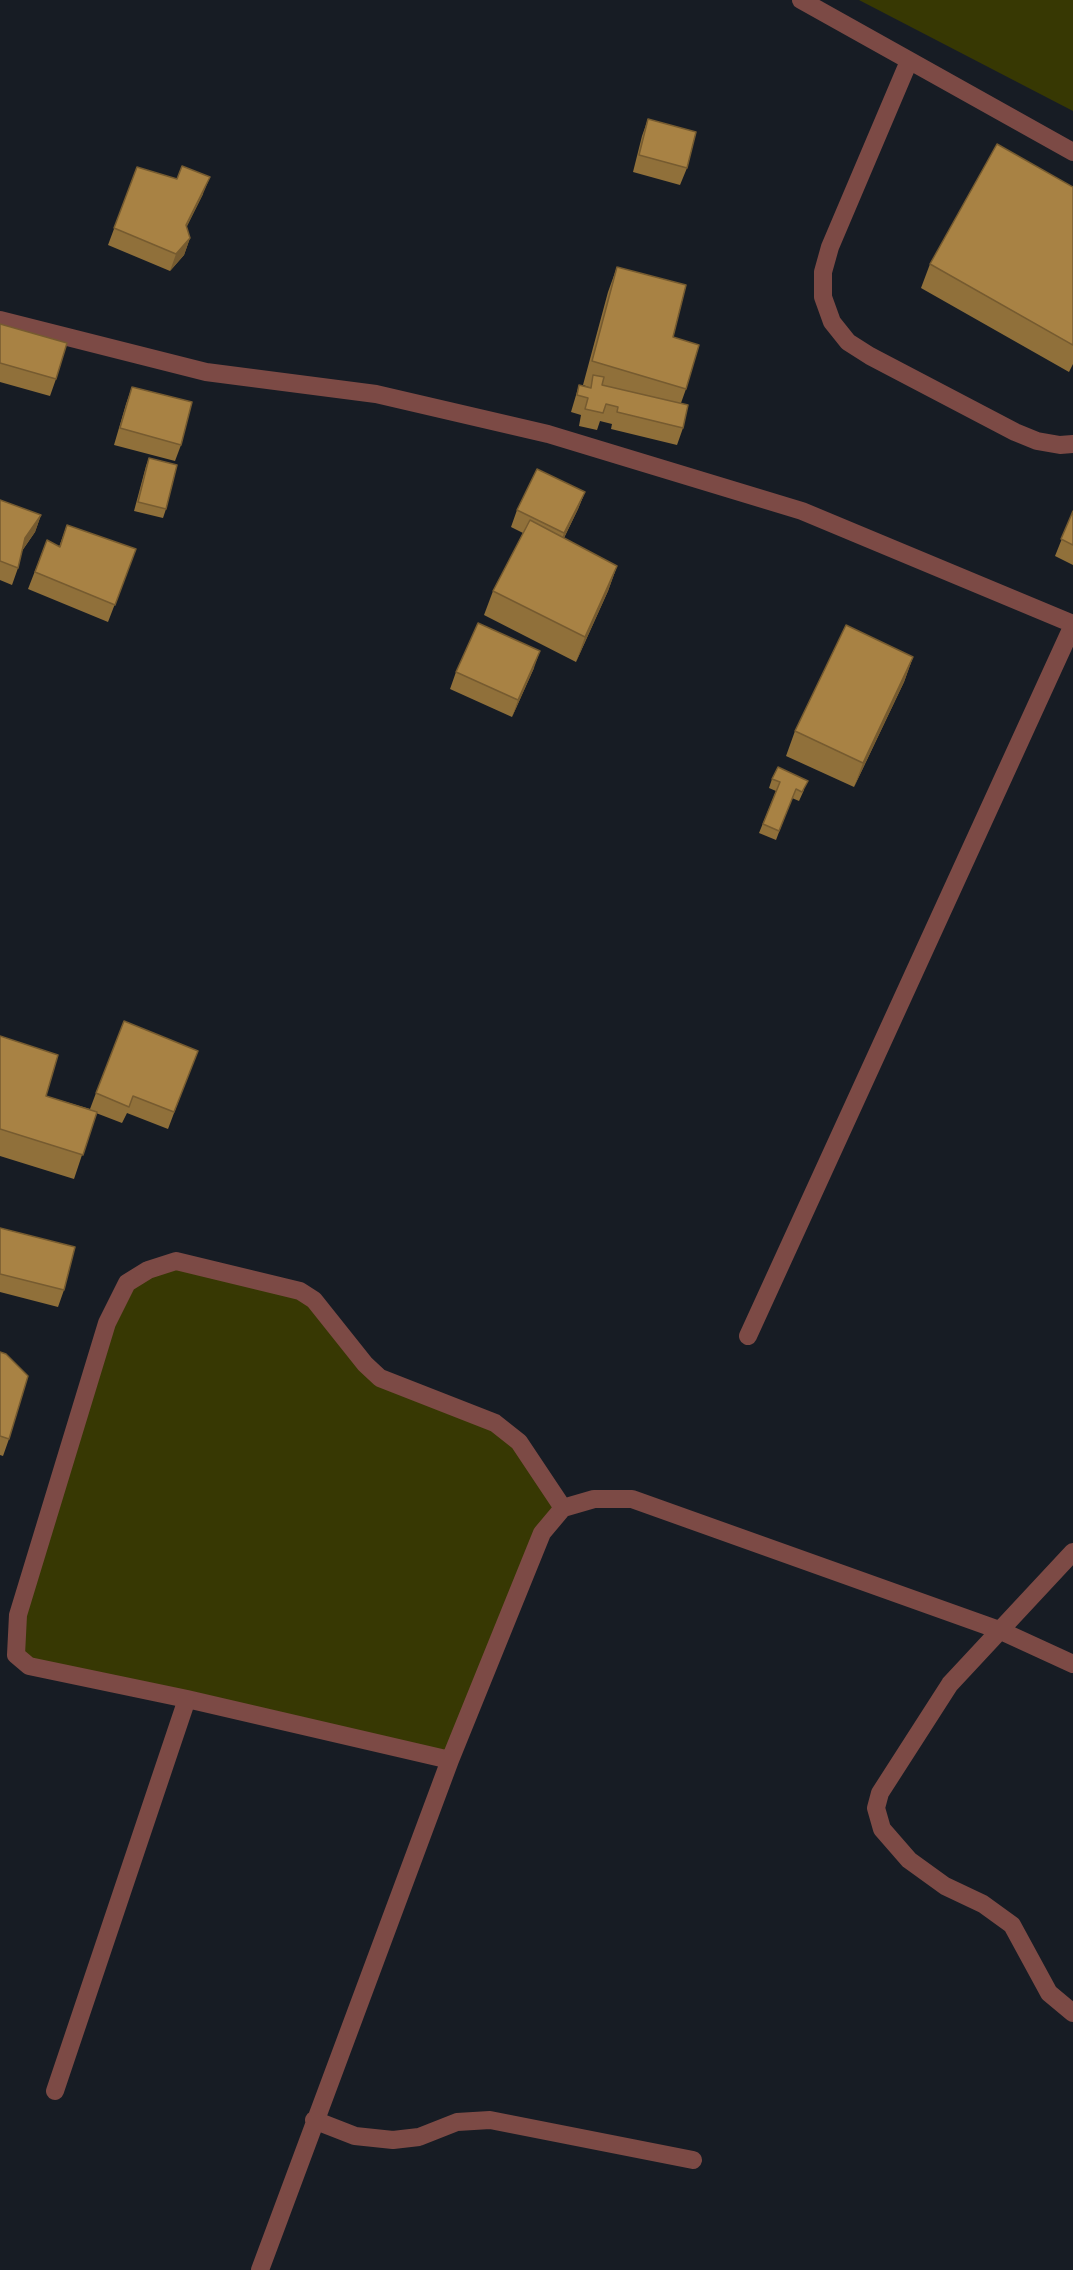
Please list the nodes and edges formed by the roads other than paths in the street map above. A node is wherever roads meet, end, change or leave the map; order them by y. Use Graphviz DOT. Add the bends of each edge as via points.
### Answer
graph roads {
  1 [pos="801,0"];
  2 [pos="909,61"];
  3 [pos="1073,152"];
  4 [pos="0,320"];
  5 [pos="1073,444"];
  6 [pos="1073,624"];
  7 [pos="748,1336"];
  8 [pos="563,1508"];
  9 [pos="1073,1552"];
  10 [pos="999,1630"];
  11 [pos="1073,1664"];
  12 [pos="187,1699"];
  13 [pos="450,1760"];
  14 [pos="1073,2013"];
  15 [pos="55,2091"];
  16 [pos="314,2120"];
  17 [pos="693,2160"];
  18 [pos="260,2270"];
  1 -- 2 [label="street"];
  2 -- 3 [label="street"];
  2 -- 5 [label="street" via="825,263 823,297 832,322 848,342 870,356 1015,432 1037,441"];
  4 -- 6 [label="street" via="206,372 376,394 548,434 802,511"];
  6 -- 7 [label="street"];
  8 -- 10 [label="street" via="594,1499 632,1499"];
  8 -- 12 [label="street" via="519,1442 495,1423 380,1378 314,1300 300,1291 176,1261 148,1269 128,1283 107,1323 18,1615 16,1655 29,1666"];
  8 -- 13 [label="street" via="542,1533"];
  9 -- 10 [label="street"];
  10 -- 11 [label="street"];
  10 -- 14 [label="street" via="950,1684 880,1792 876,1808 882,1829 909,1860 1012,1925 1049,1993"];
  12 -- 13 [label="street"];
  12 -- 15 [label="street"];
  13 -- 16 [label="street"];
  16 -- 17 [label="street" via="355,2136 393,2140 419,2137 457,2122 490,2120"];
  16 -- 18 [label="street"];
}
